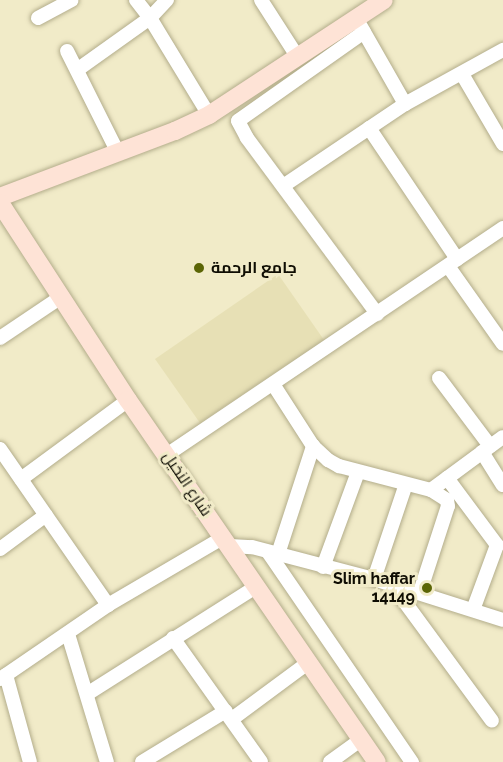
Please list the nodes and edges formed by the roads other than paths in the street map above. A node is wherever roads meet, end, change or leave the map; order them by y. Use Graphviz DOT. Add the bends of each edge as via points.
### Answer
graph roads {
  1 [pos="72,0"];
  2 [pos="136,0"];
  3 [pos="167,0"];
  4 [pos="261,0"];
  5 [pos="384,0"];
  6 [pos="38,18"];
  7 [pos="150,18"];
  8 [pos="359,25"];
  9 [pos="503,50"];
  10 [pos="67,51"];
  11 [pos="297,57"];
  12 [pos="78,70"];
  13 [pos="462,74"];
  14 [pos="227,104"];
  15 [pos="405,104"];
  16 [pos="209,115"];
  17 [pos="238,121"];
  18 [pos="369,128"];
  19 [pos="503,142"];
  20 [pos="118,153"];
  21 [pos="283,186"];
  22 [pos="0,197"];
  23 [pos="0,204"];
  24 [pos="503,228"];
  25 [pos="452,263"];
  26 [pos="61,297"];
  27 [pos="376,315"];
  28 [pos="0,338"];
  29 [pos="503,344"];
  30 [pos="439,378"];
  31 [pos="273,384"];
  32 [pos="128,400"];
  33 [pos="503,437"];
  34 [pos="313,446"];
  35 [pos="486,449"];
  36 [pos="168,454"];
  37 [pos="2,458"];
  38 [pos="358,472"];
  39 [pos="447,478"];
  40 [pos="21,479"];
  41 [pos="406,484"];
  42 [pos="503,485"];
  43 [pos="431,490"];
  44 [pos="46,515"];
  45 [pos="227,541"];
  46 [pos="500,544"];
  47 [pos="0,549"];
  48 [pos="273,553"];
  49 [pos="323,567"];
  50 [pos="374,579"];
  51 [pos="257,586"];
  52 [pos="393,586"];
  53 [pos="420,592"];
  54 [pos="108,605"];
  55 [pos="473,610"];
  56 [pos="503,620"];
  57 [pos="68,634"];
  58 [pos="174,638"];
  59 [pos="309,662"];
  60 [pos="3,677"];
  61 [pos="87,694"];
  62 [pos="229,715"];
  63 [pos="492,721"];
  64 [pos="362,739"];
  65 [pos="30,762"];
  66 [pos="107,762"];
  67 [pos="142,762"];
  68 [pos="261,762"];
  69 [pos="330,762"];
  70 [pos="377,762"];
  71 [pos="412,762"];
  1 -- 6 [label="street"];
  2 -- 7 [label="street"];
  3 -- 7 [label="street"];
  4 -- 11 [label="street"];
  5 -- 8 [label="main road"];
  7 -- 12 [label="street"];
  7 -- 16 [label="street"];
  8 -- 11 [label="main road"];
  8 -- 15 [label="street"];
  8 -- 17 [label="street"];
  9 -- 13 [label="street"];
  10 -- 12 [label="street"];
  11 -- 14 [label="main road"];
  12 -- 20 [label="street"];
  13 -- 15 [label="street"];
  13 -- 19 [label="street"];
  14 -- 16 [label="main road"];
  14 -- 17 [label="street"];
  15 -- 18 [label="street"];
  16 -- 20 [label="main road"];
  17 -- 21 [label="street"];
  18 -- 21 [label="street"];
  18 -- 25 [label="street"];
  20 -- 22 [label="main road"];
  21 -- 27 [label="street"];
  23 -- 26 [label="main road, شارع النخيل"];
  24 -- 25 [label="street"];
  25 -- 27 [label="street"];
  25 -- 29 [label="street"];
  26 -- 28 [label="street"];
  26 -- 32 [label="main road, شارع النخيل"];
  27 -- 31 [label="street"];
  30 -- 35 [label="street"];
  31 -- 34 [label="street"];
  31 -- 36 [label="street"];
  32 -- 36 [label="main road, شارع النخيل"];
  32 -- 40 [label="street"];
  33 -- 35 [label="street"];
  34 -- 38 [label="street" via="333,463"];
  34 -- 48 [label="street"];
  35 -- 39 [label="street"];
  35 -- 42 [label="street"];
  36 -- 45 [label="main road, شارع النخيل"];
  37 -- 40 [label="street"];
  38 -- 41 [label="street"];
  38 -- 49 [label="street"];
  39 -- 43 [label="street"];
  39 -- 46 [label="street"];
  40 -- 44 [label="street"];
  41 -- 43 [label="street"];
  41 -- 50 [label="street"];
  43 -- 53 [label="street" via="447,500 448,506"];
  44 -- 47 [label="street"];
  44 -- 54 [label="street"];
  45 -- 48 [label="street"];
  45 -- 51 [label="main road, شارع النخيل"];
  45 -- 54 [label="street"];
  46 -- 55 [label="street"];
  48 -- 49 [label="street"];
  48 -- 71 [label="street"];
  49 -- 50 [label="street"];
  50 -- 52 [label="street"];
  51 -- 58 [label="street"];
  51 -- 59 [label="main road, شارع النخيل"];
  52 -- 53 [label="street"];
  52 -- 63 [label="street"];
  53 -- 55 [label="street"];
  54 -- 57 [label="street"];
  55 -- 56 [label="street"];
  57 -- 60 [label="street"];
  57 -- 61 [label="street"];
  58 -- 61 [label="street"];
  58 -- 62 [label="street"];
  59 -- 62 [label="street"];
  59 -- 64 [label="main road, شارع النخيل"];
  60 -- 65 [label="street"];
  61 -- 66 [label="street"];
  62 -- 67 [label="street"];
  62 -- 68 [label="street"];
  64 -- 69 [label="street"];
  64 -- 70 [label="main road, شارع النخيل"];
}
